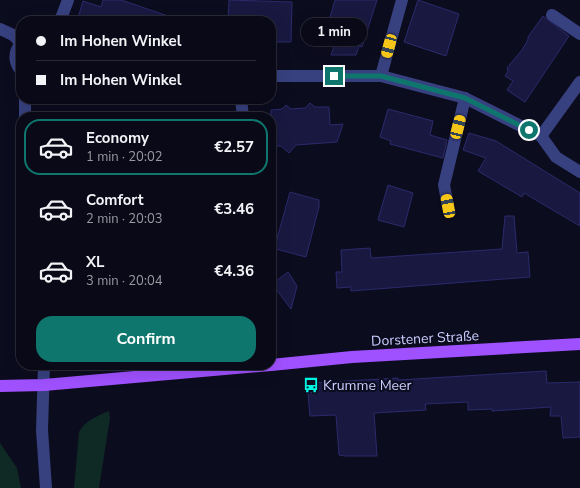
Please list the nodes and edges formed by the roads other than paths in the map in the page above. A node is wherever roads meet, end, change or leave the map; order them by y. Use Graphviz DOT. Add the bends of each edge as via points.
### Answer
graph roads {
  1 [pos="68,0"];
  2 [pos="402,0"];
  3 [pos="552,15"];
  4 [pos="62,16"];
  5 [pos="0,28"];
  6 [pos="580,34"];
  7 [pos="16,38"];
  8 [pos="276,76"];
  9 [pos="381,76"];
  10 [pos="580,82"];
  11 [pos="465,98"];
  12 [pos="542,136"];
  13 [pos="580,172"];
  14 [pos="448,206"];
  15 [pos="580,344"];
  16 [pos="276,365"];
  17 [pos="44,370"];
  18 [pos="214,370"];
  19 [pos="44,385"];
  20 [pos="0,386"];
  21 [pos="46,488"];
  1 -- 4 [label="street"];
  2 -- 9 [label="street"];
  3 -- 6 [label="street"];
  5 -- 7 [label="street"];
  8 -- 9 [label="street"];
  9 -- 11 [label="street"];
  10 -- 12 [label="street"];
  11 -- 12 [label="street"];
  11 -- 14 [label="street" via="444,185"];
  12 -- 13 [label="street" via="556,157"];
  15 -- 16 [label="main road, Dorstener Straße" via="352,357"];
  17 -- 19 [label="street"];
  18 -- 19 [label="main road, Dorstener Straße"];
  19 -- 20 [label="main road, Dorstener Straße"];
  19 -- 21 [label="street" via="42,430"];
}
